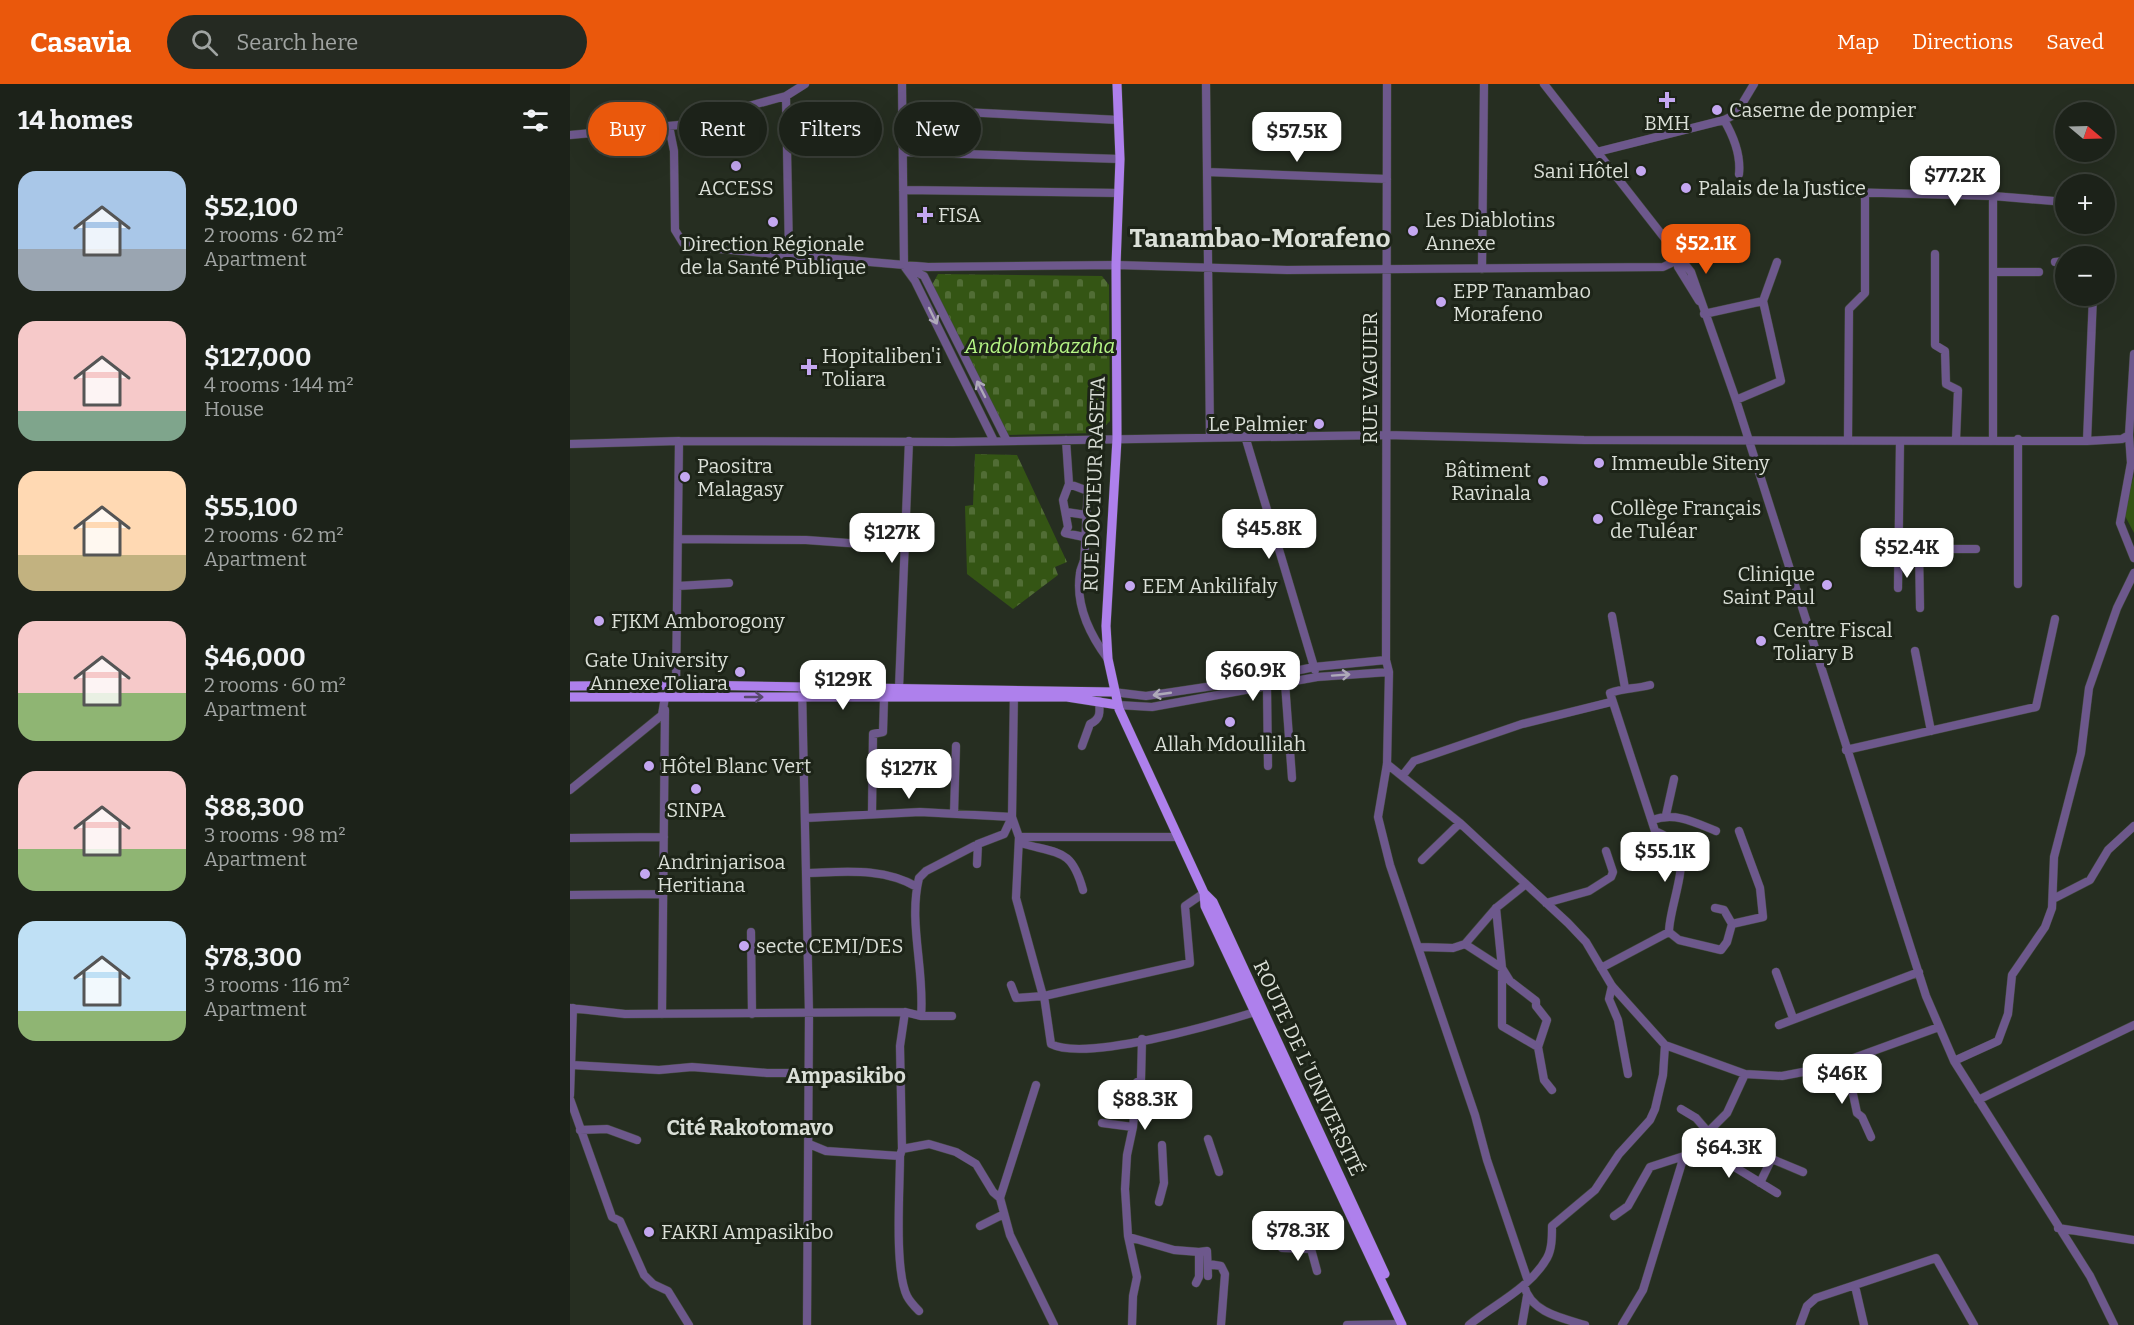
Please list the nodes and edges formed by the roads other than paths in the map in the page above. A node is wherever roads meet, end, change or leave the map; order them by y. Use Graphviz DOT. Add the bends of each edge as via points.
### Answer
graph roads {
  1 [pos="805,84"];
  2 [pos="902,84"];
  3 [pos="1118,84"];
  4 [pos="1206,84"];
  5 [pos="1388,84"];
  6 [pos="1484,84"];
  7 [pos="1544,84"];
  8 [pos="1754,84"];
  9 [pos="786,96"];
  10 [pos="903,102"];
  11 [pos="981,113"];
  12 [pos="1119,120"];
  13 [pos="1724,120"];
  14 [pos="669,126"];
  15 [pos="570,135"];
  16 [pos="1597,152"];
  17 [pos="981,155"];
  18 [pos="903,156"];
  19 [pos="1120,159"];
  20 [pos="1207,172"];
  21 [pos="1739,174"];
  22 [pos="1387,179"];
  23 [pos="903,190"];
  24 [pos="1845,192"];
  25 [pos="1119,193"];
  26 [pos="1865,193"];
  27 [pos="1993,196"];
  28 [pos="2055,201"];
  29 [pos="789,254"];
  30 [pos="1935,254"];
  31 [pos="1682,258"];
  32 [pos="1777,262"];
  33 [pos="1116,265"];
  34 [pos="904,266"];
  35 [pos="1208,269"];
  36 [pos="1387,269"];
  37 [pos="1482,269"];
  38 [pos="1994,272"];
  39 [pos="2039,272"];
  40 [pos="1763,301"];
  41 [pos="2092,306"];
  42 [pos="1704,314"];
  43 [pos="2134,354"];
  44 [pos="1736,400"];
  45 [pos="1386,435"];
  46 [pos="2129,435"];
  47 [pos="1245,436"];
  48 [pos="1210,437"];
  49 [pos="1748,438"];
  50 [pos="1994,439"];
  51 [pos="2018,439"];
  52 [pos="1066,440"];
  53 [pos="1117,440"];
  54 [pos="1848,440"];
  55 [pos="1956,440"];
  56 [pos="679,441"];
  57 [pos="909,441"];
  58 [pos="994,441"];
  59 [pos="1007,441"];
  60 [pos="1900,441"];
  61 [pos="2087,441"];
  62 [pos="570,444"];
  63 [pos="1069,484"];
  64 [pos="1066,512"];
  65 [pos="1086,515"];
  66 [pos="1084,537"];
  67 [pos="678,539"];
  68 [pos="904,547"];
  69 [pos="1899,549"];
  70 [pos="1918,549"];
  71 [pos="1976,549"];
  72 [pos="2134,558"];
  73 [pos="2134,573"];
  74 [pos="729,583"];
  75 [pos="2018,584"];
  76 [pos="678,586"];
  77 [pos="1899,588"];
  78 [pos="1920,608"];
  79 [pos="1612,616"];
  80 [pos="2055,620"];
  81 [pos="1915,651"];
  82 [pos="1108,659"];
  83 [pos="1386,660"];
  84 [pos="1314,667"];
  85 [pos="1389,672"];
  86 [pos="1317,677"];
  87 [pos="1286,683"];
  88 [pos="1650,685"];
  89 [pos="570,686"];
  90 [pos="676,687"];
  91 [pos="1267,687"];
  92 [pos="899,688"];
  93 [pos="1625,688"];
  94 [pos="802,692"];
  95 [pos="1113,692"];
  96 [pos="1014,693"];
  97 [pos="570,696"];
  98 [pos="665,697"];
  99 [pos="884,699"];
  100 [pos="1099,701"];
  101 [pos="1611,702"];
  102 [pos="1118,705"];
  103 [pos="1931,731"];
  104 [pos="956,746"];
  105 [pos="1082,746"];
  106 [pos="1846,750"];
  107 [pos="1387,764"];
  108 [pos="1268,766"];
  109 [pos="1403,775"];
  110 [pos="1292,778"];
  111 [pos="1674,779"];
  112 [pos="570,790"];
  113 [pos="872,814"];
  114 [pos="954,814"];
  115 [pos="1666,815"];
  116 [pos="1012,817"];
  117 [pos="806,818"];
  118 [pos="1652,820"];
  119 [pos="1460,823"];
  120 [pos="2134,826"];
  121 [pos="1716,831"];
  122 [pos="1739,831"];
  123 [pos="664,837"];
  124 [pos="1022,837"];
  125 [pos="1178,837"];
  126 [pos="570,838"];
  127 [pos="978,844"];
  128 [pos="1606,851"];
  129 [pos="1422,860"];
  130 [pos="977,864"];
  131 [pos="806,873"];
  132 [pos="1526,884"];
  133 [pos="917,887"];
  134 [pos="1083,890"];
  135 [pos="1204,893"];
  136 [pos="663,894"];
  137 [pos="570,895"];
  138 [pos="2053,899"];
  139 [pos="1546,903"];
  140 [pos="1496,908"];
  141 [pos="1715,908"];
  142 [pos="1732,924"];
  143 [pos="751,932"];
  144 [pos="1669,932"];
  145 [pos="1466,944"];
  146 [pos="1419,948"];
  147 [pos="1502,968"];
  148 [pos="1601,968"];
  149 [pos="1776,972"];
  150 [pos="1919,972"];
  151 [pos="1011,985"];
  152 [pos="1612,986"];
  153 [pos="1044,996"];
  154 [pos="571,1008"];
  155 [pos="904,1012"];
  156 [pos="1255,1012"];
  157 [pos="662,1014"];
  158 [pos="752,1014"];
  159 [pos="809,1014"];
  160 [pos="921,1016"];
  161 [pos="952,1016"];
  162 [pos="1793,1018"];
  163 [pos="1779,1025"];
  164 [pos="2134,1025"];
  165 [pos="1939,1027"];
  166 [pos="1142,1039"];
  167 [pos="1665,1045"];
  168 [pos="1538,1047"];
  169 [pos="1846,1061"];
  170 [pos="1954,1061"];
  171 [pos="572,1065"];
  172 [pos="809,1073"];
  173 [pos="1628,1074"];
  174 [pos="1745,1074"];
  175 [pos="1036,1085"];
  176 [pos="1552,1090"];
  177 [pos="570,1097"];
  178 [pos="1978,1100"];
  179 [pos="1681,1109"];
  180 [pos="1102,1123"];
  181 [pos="1133,1127"];
  182 [pos="580,1130"];
  183 [pos="1710,1132"];
  184 [pos="1871,1137"];
  185 [pos="1208,1139"];
  186 [pos="637,1140"];
  187 [pos="809,1144"];
  188 [pos="1162,1146"];
  189 [pos="1740,1146"];
  190 [pos="901,1153"];
  191 [pos="1684,1156"];
  192 [pos="1772,1158"];
  193 [pos="1219,1172"];
  194 [pos="1803,1172"];
  195 [pos="1760,1184"];
  196 [pos="1777,1193"];
  197 [pos="1000,1198"];
  198 [pos="1159,1202"];
  199 [pos="1004,1214"];
  200 [pos="1614,1216"];
  201 [pos="980,1226"];
  202 [pos="2058,1228"];
  203 [pos="1129,1237"];
  204 [pos="2134,1240"];
  205 [pos="1282,1248"];
  206 [pos="1199,1252"];
  207 [pos="1209,1264"];
  208 [pos="1317,1271"];
  209 [pos="1208,1276"];
  210 [pos="1196,1283"];
  211 [pos="1526,1283"];
  212 [pos="1855,1286"];
  213 [pos="1527,1296"];
  214 [pos="919,1311"];
  215 [pos="689,1325"];
  216 [pos="807,1325"];
  217 [pos="1054,1325"];
  218 [pos="1132,1325"];
  219 [pos="1216,1325"];
  220 [pos="1223,1325"];
  221 [pos="1347,1325"];
  222 [pos="1404,1325"];
  223 [pos="1469,1325"];
  224 [pos="1522,1325"];
  225 [pos="1585,1325"];
  226 [pos="1622,1325"];
  227 [pos="1800,1325"];
  228 [pos="1864,1325"];
  229 [pos="1974,1325"];
  230 [pos="2114,1325"];
  1 -- 9 [label="street"];
  2 -- 10 [label="street"];
  3 -- 12 [label="main road, RUE DOCTEUR RASETA"];
  4 -- 20 [label="street"];
  5 -- 22 [label="street, RUE VAGUIER"];
  6 -- 37 [label="street"];
  7 -- 16 [label="street"];
  8 -- 13 [label="street" via="1736,114"];
  9 -- 14 [label="street"];
  9 -- 29 [label="street"];
  11 -- 12 [label="street"];
  12 -- 19 [label="main road, RUE DOCTEUR RASETA"];
  13 -- 16 [label="street"];
  13 -- 21 [label="street" via="1734,137"];
  14 -- 15 [label="street"];
  14 -- 29 [label="street" via="674,151 675,230 683,243"];
  16 -- 31 [label="street"];
  17 -- 19 [label="street"];
  18 -- 23 [label="street"];
  19 -- 25 [label="main road, RUE DOCTEUR RASETA"];
  20 -- 22 [label="street"];
  20 -- 35 [label="street"];
  22 -- 36 [label="street, RUE VAGUIER"];
  23 -- 25 [label="street"];
  23 -- 34 [label="street"];
  24 -- 26 [label="street"];
  25 -- 33 [label="main road, RUE DOCTEUR RASETA"];
  26 -- 27 [label="street"];
  26 -- 54 [label="street" via="1865,294 1849,309"];
  27 -- 28 [label="street"];
  27 -- 38 [label="street"];
  29 -- 34 [label="street"];
  30 -- 55 [label="street" via="1935,345 1945,351 1946,384 1958,390"];
  31 -- 37 [label="street" via="1663,267"];
  31 -- 42 [label="street" via="1691,272"];
  32 -- 40 [label="street"];
  33 -- 34 [label="street"];
  33 -- 35 [label="street"];
  33 -- 53 [label="main road, RUE DOCTEUR RASETA"];
  34 -- 58 [label="street, one-way" via="915,280"];
  59 -- 34 [label="street, one-way" via="924,276"];
  35 -- 36 [label="street"];
  35 -- 48 [label="street"];
  36 -- 37 [label="street"];
  36 -- 45 [label="street, RUE VAGUIER"];
  38 -- 39 [label="street"];
  38 -- 50 [label="street"];
  40 -- 42 [label="street"];
  40 -- 44 [label="street" via="1781,381"];
  41 -- 61 [label="street"];
  42 -- 44 [label="street"];
  43 -- 46 [label="street"];
  44 -- 49 [label="street"];
  45 -- 47 [label="street"];
  45 -- 49 [label="street" via="1584,440"];
  45 -- 83 [label="street, RUE VAGUIER"];
  46 -- 61 [label="street"];
  46 -- 72 [label="street" via="2131,463 2120,523"];
  47 -- 48 [label="street"];
  47 -- 84 [label="street"];
  48 -- 53 [label="street"];
  49 -- 54 [label="street"];
  49 -- 106 [label="street"];
  50 -- 51 [label="street"];
  50 -- 55 [label="street"];
  51 -- 61 [label="street"];
  51 -- 75 [label="street"];
  52 -- 53 [label="street"];
  52 -- 59 [label="street"];
  52 -- 63 [label="street"];
  53 -- 82 [label="main road, RUE DOCTEUR RASETA" via="1106,626"];
  54 -- 60 [label="street"];
  55 -- 60 [label="street"];
  56 -- 57 [label="street"];
  56 -- 62 [label="street"];
  56 -- 67 [label="street"];
  57 -- 58 [label="street"];
  57 -- 68 [label="street"];
  58 -- 59 [label="street"];
  60 -- 69 [label="street"];
  63 -- 64 [label="street" via="1063,500"];
  63 -- 65 [label="street" via="1088,491"];
  64 -- 65 [label="street"];
  64 -- 66 [label="street" via="1065,533"];
  65 -- 66 [label="street"];
  66 -- 82 [label="street" via="1080,596 1093,640"];
  67 -- 68 [label="street" via="806,540"];
  67 -- 76 [label="street"];
  68 -- 92 [label="street"];
  69 -- 70 [label="street"];
  69 -- 77 [label="street"];
  70 -- 71 [label="street"];
  70 -- 78 [label="street"];
  73 -- 138 [label="street" via="2117,608 2089,688 2081,753 2054,857"];
  74 -- 76 [label="street"];
  76 -- 90 [label="street"];
  79 -- 93 [label="street"];
  80 -- 103 [label="street" via="2036,707"];
  81 -- 103 [label="street"];
  82 -- 95 [label="main road, RUE DOCTEUR RASETA"];
  83 -- 84 [label="street"];
  83 -- 85 [label="street, RUE VAGUIER"];
  84 -- 86 [label="street"];
  84 -- 95 [label="street, one-way" via="1146,696"];
  86 -- 85 [label="street, one-way"];
  85 -- 107 [label="street, RUE VAGUIER"];
  86 -- 87 [label="street"];
  87 -- 91 [label="street"];
  87 -- 110 [label="street"];
  88 -- 93 [label="street"];
  89 -- 90 [label="main road"];
  90 -- 94 [label="main road"];
  90 -- 98 [label="street"];
  91 -- 102 [label="street" via="1152,707"];
  91 -- 108 [label="street"];
  92 -- 94 [label="main road"];
  92 -- 96 [label="main road"];
  93 -- 101 [label="street" via="1610,693"];
  98 -- 94 [label="main road, one-way"];
  94 -- 99 [label="main road"];
  94 -- 117 [label="street"];
  95 -- 96 [label="main road"];
  95 -- 102 [label="main road, RUE DOCTEUR RASETA"];
  96 -- 99 [label="main road"];
  96 -- 100 [label="main road"];
  96 -- 116 [label="street"];
  97 -- 98 [label="main road"];
  98 -- 112 [label="street" via="662,715"];
  98 -- 123 [label="street"];
  99 -- 113 [label="street" via="883,732 873,734"];
  100 -- 102 [label="main road"];
  100 -- 105 [label="street" via="1100,716 1090,724"];
  101 -- 109 [label="street" via="1522,724 1414,761"];
  101 -- 118 [label="street"];
  102 -- 125 [label="main road, ROUTE DE L'UNIVERSITÉ"];
  103 -- 106 [label="street"];
  104 -- 114 [label="street"];
  106 -- 150 [label="street"];
  107 -- 109 [label="street"];
  107 -- 146 [label="street, RUE VAGUIER" via="1378,817"];
  109 -- 119 [label="street"];
  111 -- 115 [label="street"];
  113 -- 114 [label="street"];
  113 -- 117 [label="street"];
  114 -- 116 [label="street"];
  115 -- 118 [label="street"];
  115 -- 121 [label="street"];
  116 -- 124 [label="street"];
  116 -- 127 [label="street" via="1004,834"];
  117 -- 131 [label="street"];
  118 -- 144 [label="street" via="1655,831 1671,840 1680,857"];
  119 -- 129 [label="street"];
  119 -- 132 [label="street"];
  120 -- 138 [label="street" via="2108,850 2090,880"];
  122 -- 142 [label="street" via="1760,888 1763,917"];
  123 -- 126 [label="street"];
  123 -- 136 [label="street"];
  124 -- 125 [label="street"];
  124 -- 134 [label="street" via="1024,844 1068,857 1077,868"];
  124 -- 153 [label="street" via="1016,898"];
  125 -- 135 [label="main road, ROUTE DE L'UNIVERSITÉ"];
  127 -- 130 [label="street"];
  127 -- 133 [label="street" via="926,872"];
  128 -- 139 [label="street" via="1611,877 1589,891"];
  131 -- 133 [label="street" via="862,871 888,875"];
  131 -- 159 [label="street"];
  132 -- 139 [label="street"];
  132 -- 140 [label="street"];
  133 -- 160 [label="street"];
  135 -- 153 [label="street" via="1185,906 1190,963"];
  135 -- 156 [label="main road, ROUTE DE L'UNIVERSITÉ" via="1205,906"];
  135 -- 222 [label="main road, ROUTE DE L'UNIVERSITÉ" via="1213,902"];
  136 -- 137 [label="street"];
  136 -- 157 [label="street"];
  138 -- 170 [label="street" via="2045,927 2012,975 2008,1014 1998,1041"];
  139 -- 148 [label="street" via="1586,942"];
  140 -- 145 [label="street"];
  140 -- 147 [label="street"];
  141 -- 142 [label="street" via="1724,910"];
  142 -- 144 [label="street" via="1721,950 1678,940"];
  143 -- 158 [label="street"];
  144 -- 148 [label="street"];
  145 -- 146 [label="street"];
  145 -- 147 [label="street"];
  146 -- 211 [label="street, RUE VAGUIER"];
  147 -- 168 [label="street" via="1510,981 1536,1001 1546,1020"];
  147 -- 168 [label="street" via="1502,1026"];
  148 -- 152 [label="street"];
  149 -- 162 [label="street"];
  150 -- 162 [label="street"];
  150 -- 165 [label="street"];
  151 -- 153 [label="street" via="1016,998"];
  152 -- 167 [label="street"];
  152 -- 173 [label="street" via="1609,999 1618,1020"];
  153 -- 166 [label="street" via="1049,1040 1057,1047 1075,1050"];
  154 -- 157 [label="street"];
  154 -- 171 [label="street"];
  155 -- 159 [label="street"];
  155 -- 160 [label="street"];
  155 -- 190 [label="street" via="900,1046"];
  156 -- 166 [label="street"];
  156 -- 222 [label="main road, ROUTE DE L'UNIVERSITÉ"];
  157 -- 158 [label="street"];
  158 -- 159 [label="street"];
  159 -- 172 [label="street"];
  160 -- 161 [label="street"];
  162 -- 163 [label="street"];
  164 -- 178 [label="street"];
  165 -- 169 [label="street"];
  165 -- 170 [label="street"];
  166 -- 181 [label="street" via="1141,1080 1137,1082"];
  167 -- 174 [label="street"];
  167 -- 211 [label="street" via="1650,1120 1594,1190 1552,1226 1547,1258"];
  168 -- 176 [label="street" via="1544,1080"];
  169 -- 174 [label="street" via="1782,1076"];
  169 -- 184 [label="street" via="1857,1113"];
  170 -- 178 [label="street"];
  171 -- 172 [label="street"];
  171 -- 177 [label="street"];
  172 -- 187 [label="street"];
  174 -- 183 [label="street" via="1727,1113"];
  175 -- 197 [label="street"];
  177 -- 182 [label="street"];
  178 -- 202 [label="street"];
  179 -- 183 [label="street"];
  180 -- 181 [label="street"];
  181 -- 203 [label="street" via="1125,1189"];
  182 -- 186 [label="street" via="607,1129"];
  182 -- 215 [label="street" via="612,1217 620,1221 644,1275 674,1299"];
  183 -- 191 [label="street"];
  183 -- 195 [label="street" via="1723,1143 1733,1166"];
  185 -- 193 [label="street"];
  187 -- 190 [label="street" via="826,1151"];
  187 -- 216 [label="street"];
  188 -- 198 [label="street" via="1164,1184"];
  189 -- 192 [label="street"];
  190 -- 197 [label="street" via="928,1144 956,1152 976,1164"];
  190 -- 214 [label="street" via="903,1281 907,1296"];
  191 -- 200 [label="street" via="1650,1167 1628,1206"];
  191 -- 226 [label="street" via="1643,1290"];
  192 -- 194 [label="street"];
  192 -- 195 [label="street"];
  195 -- 196 [label="street"];
  197 -- 199 [label="street"];
  199 -- 201 [label="street"];
  199 -- 217 [label="street" via="1010,1235"];
  202 -- 204 [label="street"];
  202 -- 230 [label="street" via="2090,1276"];
  203 -- 206 [label="street" via="1174,1250"];
  203 -- 218 [label="street" via="1137,1276"];
  205 -- 208 [label="street" via="1311,1249"];
  206 -- 207 [label="street" via="1207,1251"];
  206 -- 210 [label="street"];
  207 -- 209 [label="street"];
  207 -- 220 [label="street" via="1221,1266 1225,1274"];
  211 -- 213 [label="street, RUE VAGUIER"];
  211 -- 223 [label="street"];
  212 -- 227 [label="street" via="1816,1298 1807,1306"];
  212 -- 228 [label="street"];
  212 -- 229 [label="street" via="1936,1258"];
  213 -- 224 [label="street"];
  213 -- 225 [label="street" via="1547,1312"];
  219 -- 220 [label="street"];
  221 -- 222 [label="street"];
}
